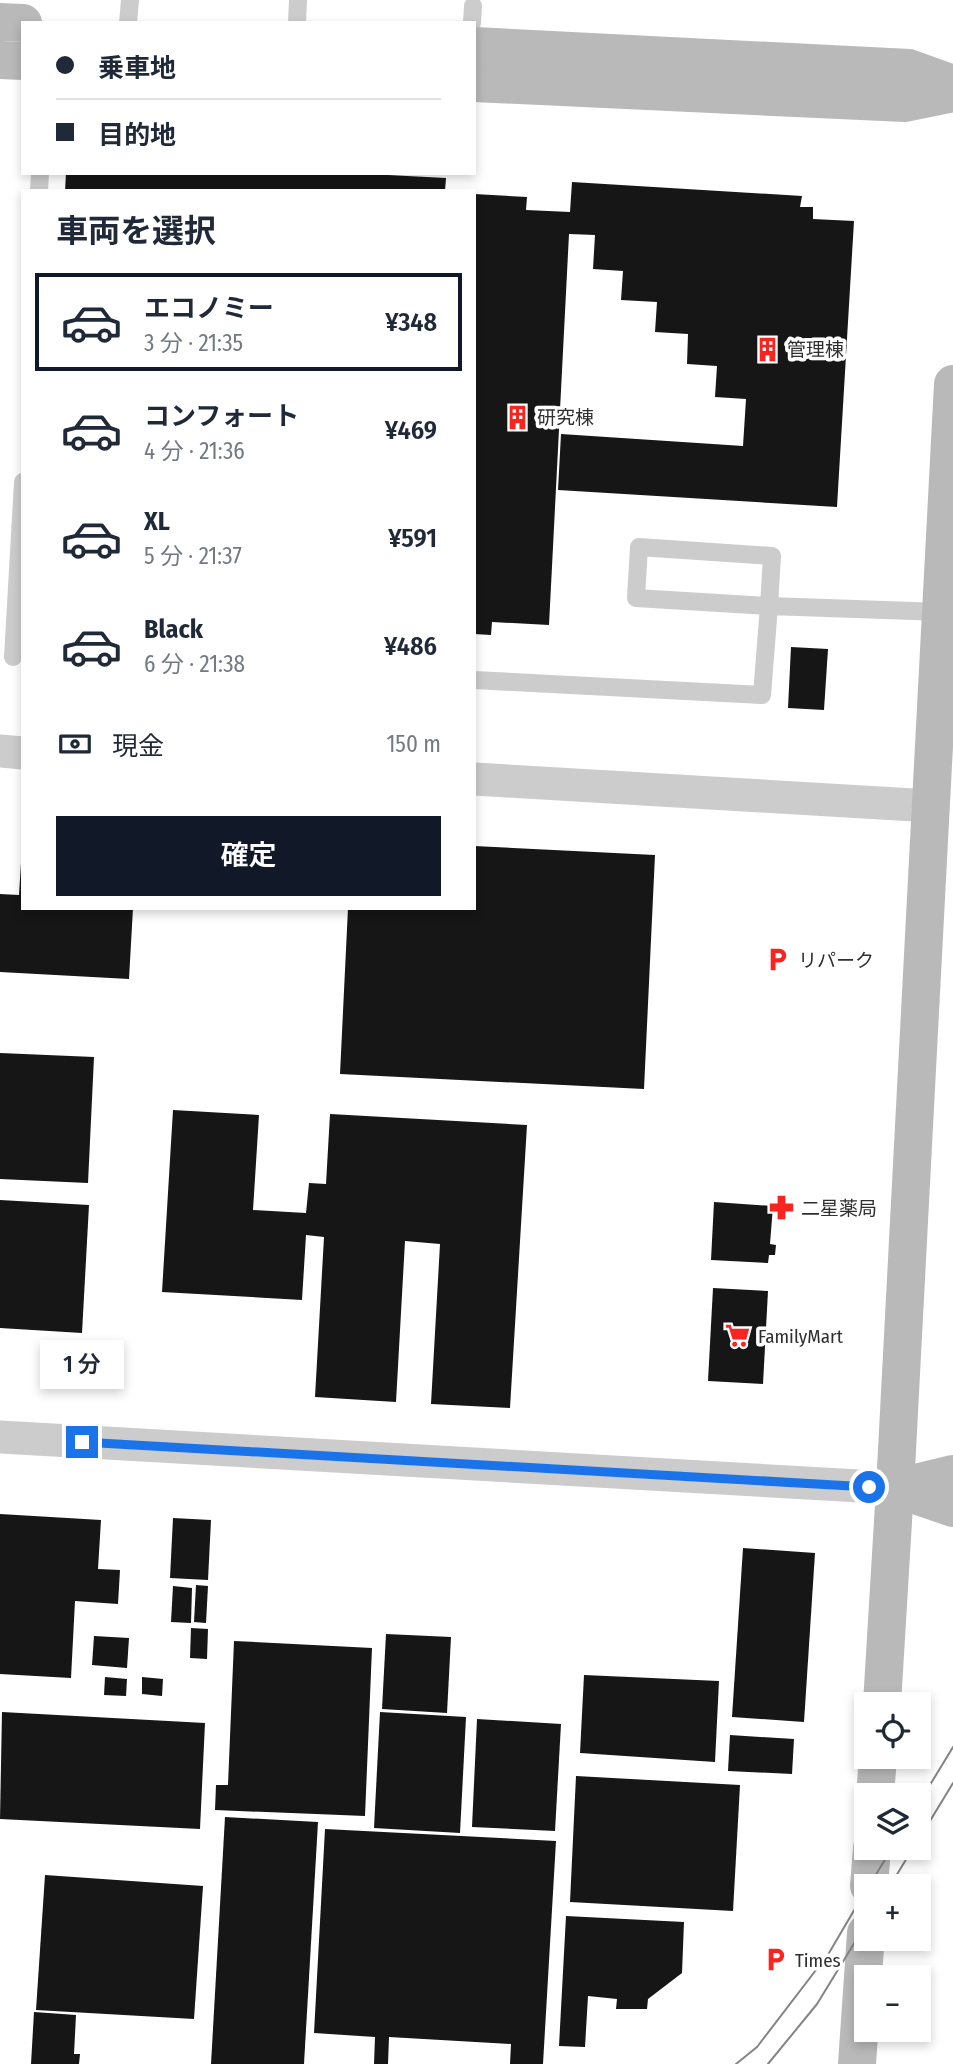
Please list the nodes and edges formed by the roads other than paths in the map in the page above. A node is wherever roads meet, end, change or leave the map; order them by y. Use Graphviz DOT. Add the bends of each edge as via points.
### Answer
graph roads {
  1 [pos="130,0"];
  2 [pos="298,0"];
  3 [pos="128,21"];
  4 [pos="297,21"];
  5 [pos="0,22"];
  6 [pos="21,23"];
  7 [pos="476,46"];
  8 [pos="0,60"];
  9 [pos="21,61"];
  10 [pos="476,83"];
  11 [pos="953,85"];
  12 [pos="953,93"];
  13 [pos="953,384"];
  14 [pos="21,514"];
  15 [pos="769,606"];
  16 [pos="942,612"];
  17 [pos="12,657"];
  18 [pos="476,680"];
  19 [pos="0,751"];
  20 [pos="21,753"];
  21 [pos="476,779"];
  22 [pos="931,806"];
  23 [pos="0,1437"];
  24 [pos="953,1474"];
  25 [pos="895,1488"];
  26 [pos="953,1508"];
  27 [pos="882,1692"];
  28 [pos="865,1951"];
  29 [pos="858,2064"];
  1 -- 3 [label="lane"];
  2 -- 4 [label="lane"];
  5 -- 6 [label="street"];
  7 -- 11 [label="street" via="909,68"];
  8 -- 9 [label="street"];
  10 -- 12 [label="street" via="905,103"];
  13 -- 16 [label="street"];
  14 -- 17 [label="lane"];
  15 -- 15 [label="lane" via="636,598 639,547 772,556"];
  15 -- 16 [label="lane"];
  15 -- 18 [label="lane" via="762,695"];
  16 -- 22 [label="street"];
  19 -- 20 [label="street"];
  21 -- 22 [label="street"];
  22 -- 25 [label="street"];
  23 -- 25 [label="street"];
  24 -- 25 [label="street"];
  25 -- 26 [label="street"];
  25 -- 27 [label="street"];
  28 -- 29 [label="street"];
}
